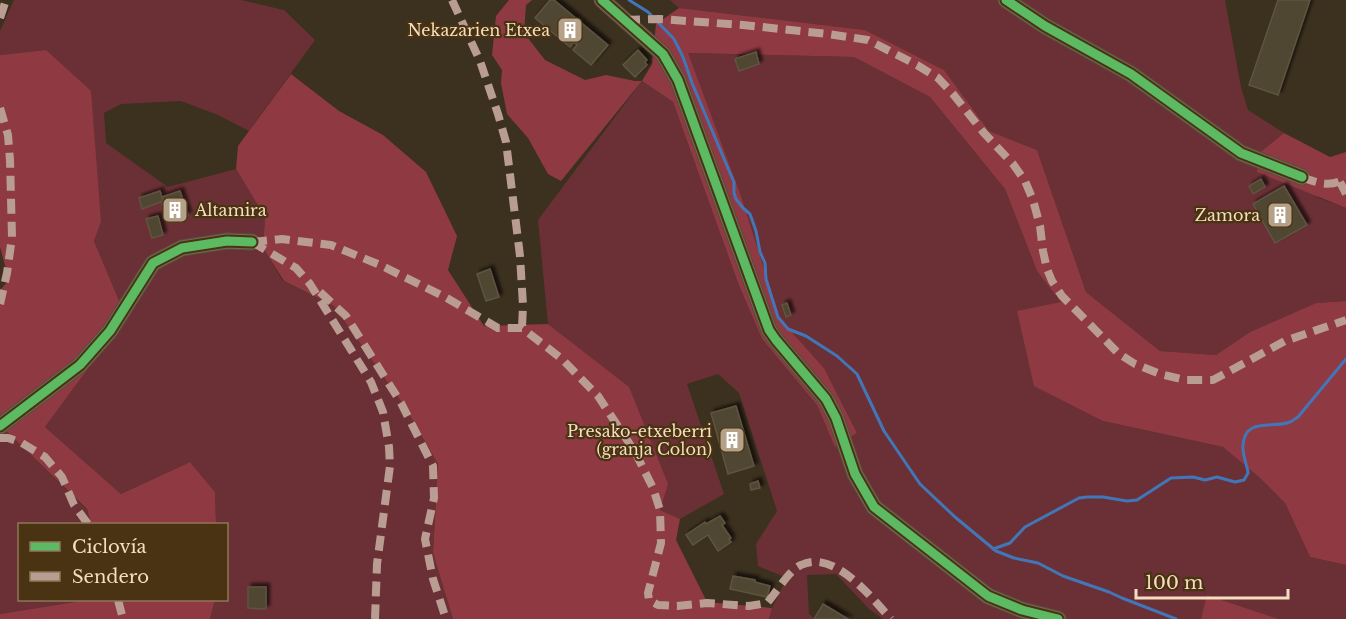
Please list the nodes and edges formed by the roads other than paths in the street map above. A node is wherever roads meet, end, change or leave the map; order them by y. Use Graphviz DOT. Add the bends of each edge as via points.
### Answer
graph roads {
  1 [pos="602,0"];
  2 [pos="1006,0"];
  3 [pos="1302,177"];
  4 [pos="252,242"];
  5 [pos="0,426"];
  6 [pos="1058,619"];
  1 -- 6 [label="street" via="663,54 678,80 769,330 826,399 855,474 874,507 988,596"];
  2 -- 3 [label="street" via="1131,74 1241,153"];
  4 -- 5 [label="street" via="226,241 182,248 153,263 110,331 80,365"];
}
